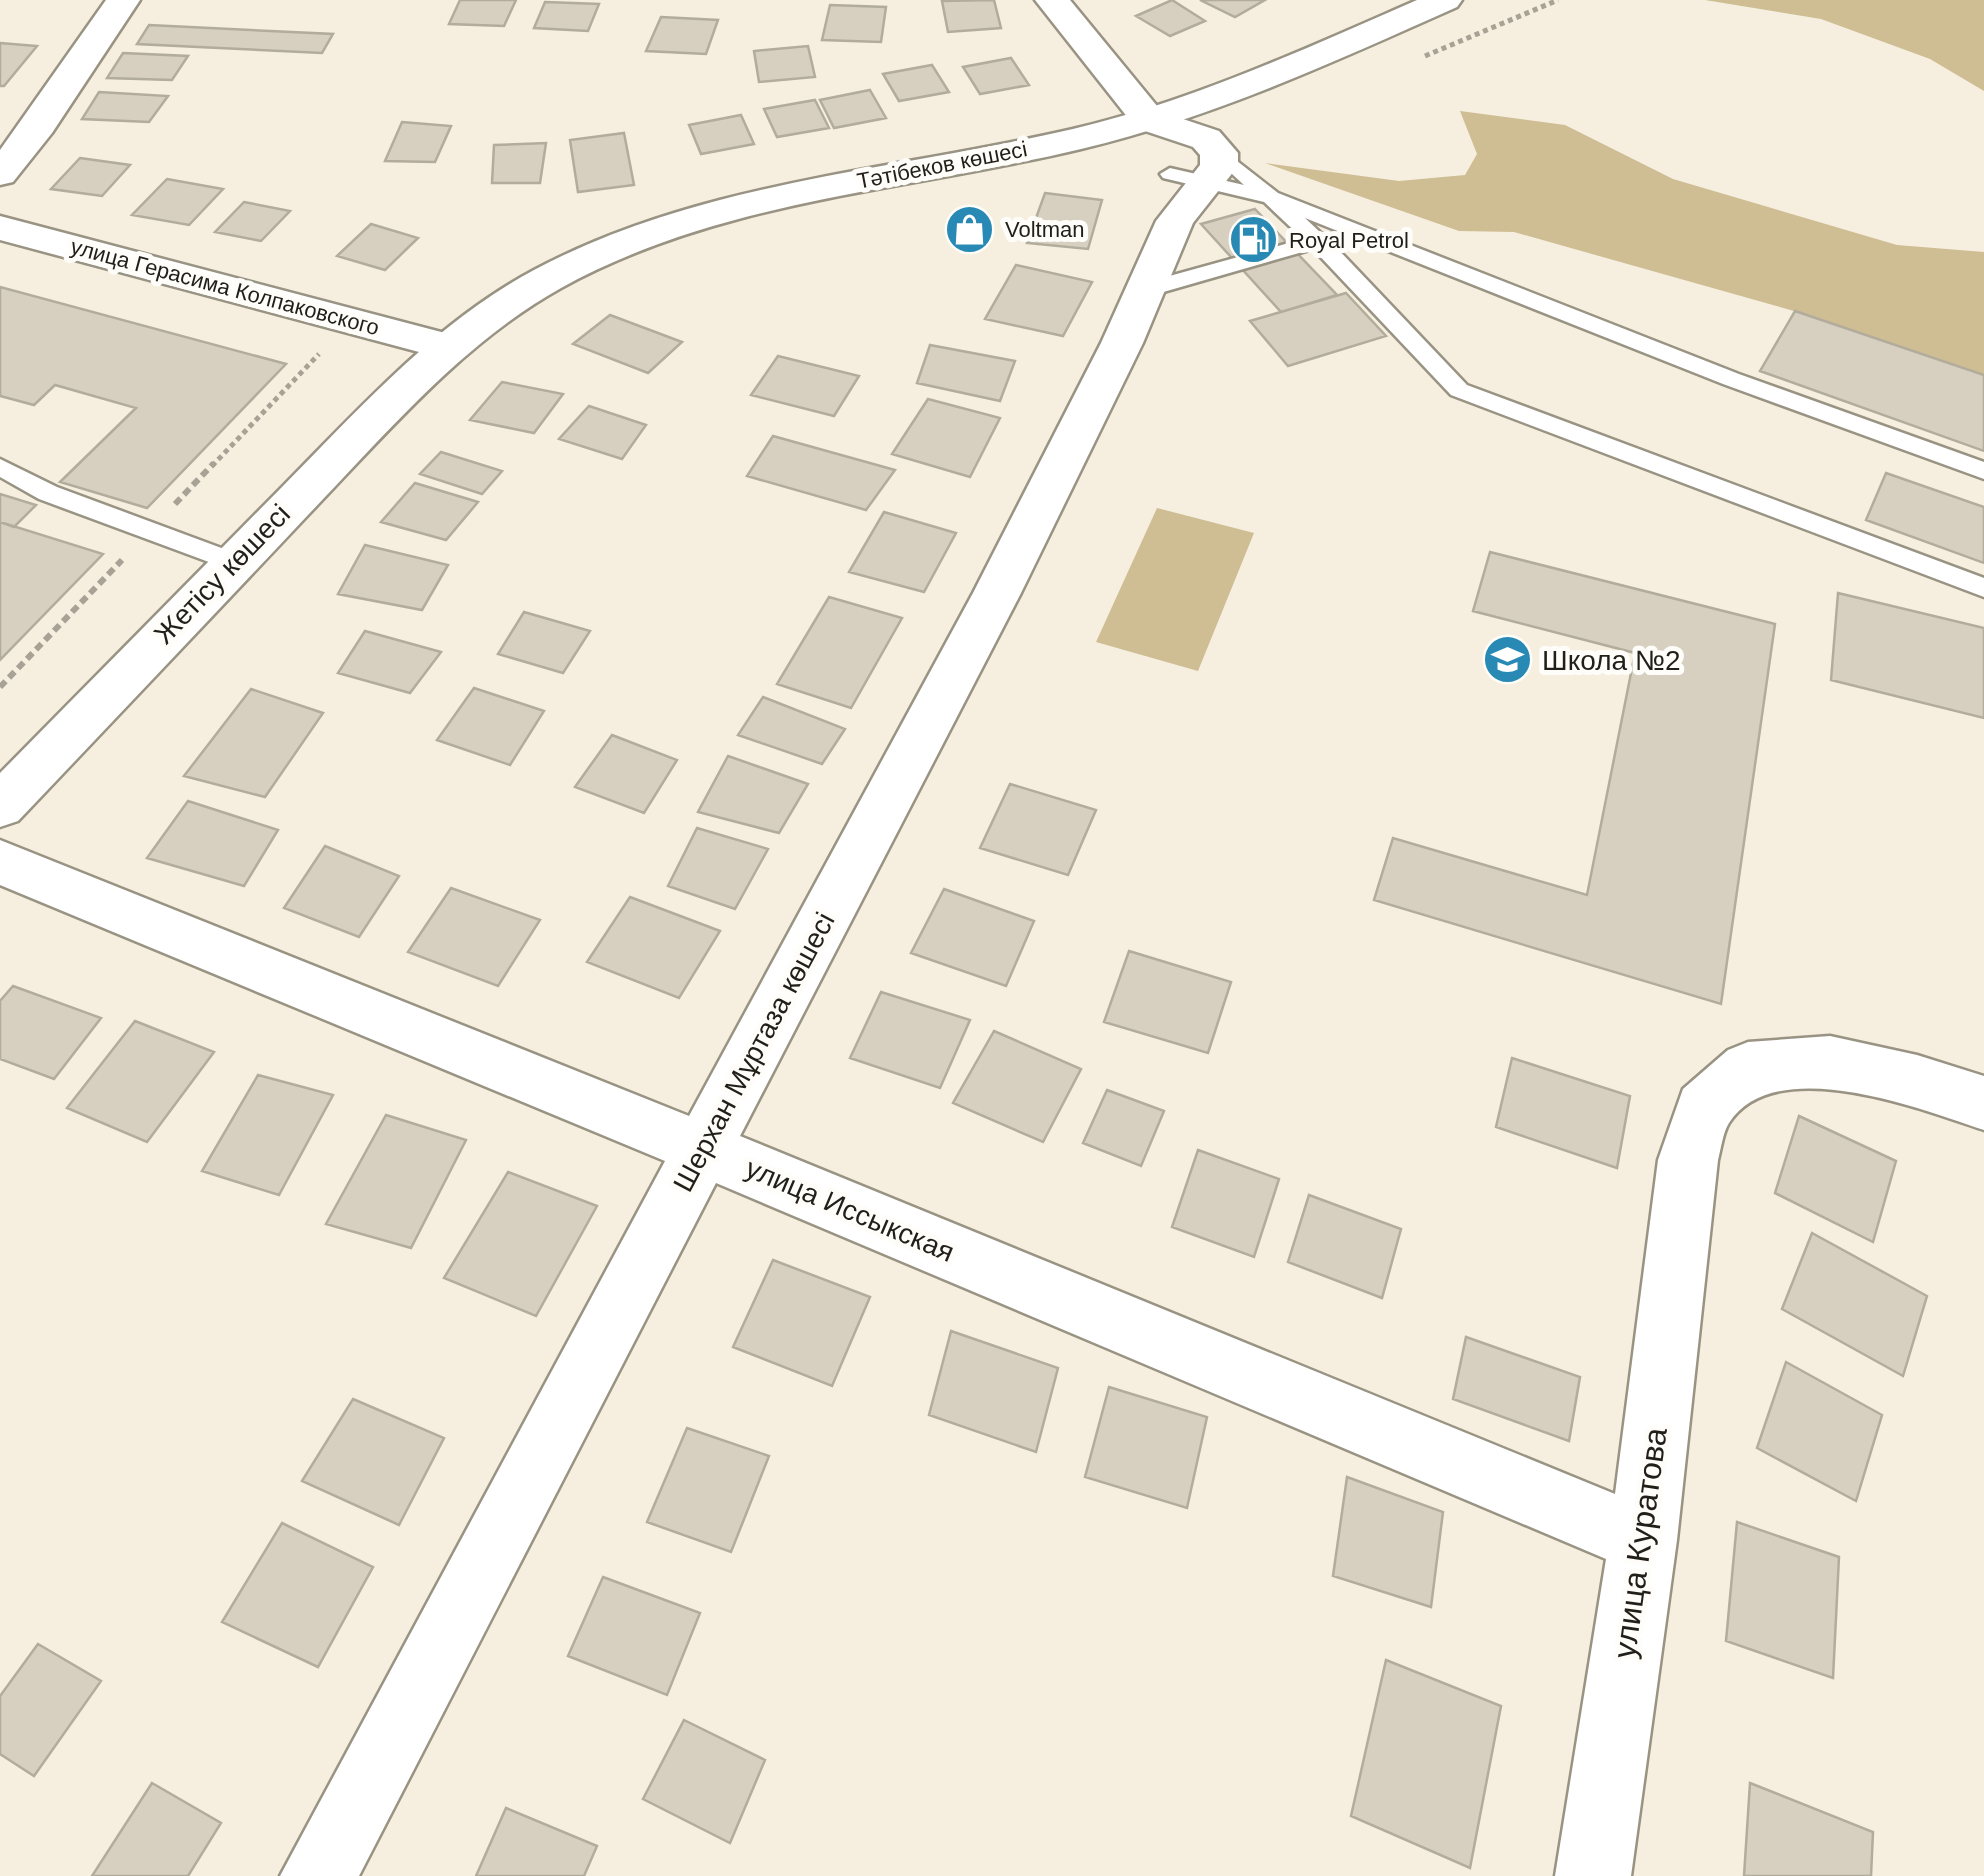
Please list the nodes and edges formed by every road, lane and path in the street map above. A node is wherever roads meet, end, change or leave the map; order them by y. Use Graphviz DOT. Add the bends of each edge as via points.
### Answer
graph roads {
  1 [pos="122,0"];
  2 [pos="1052,0"];
  3 [pos="1445,0"];
  4 [pos="1149,120"];
  5 [pos="0,174"];
  6 [pos="1193,183"];
  7 [pos="1271,196"];
  8 [pos="0,228"];
  9 [pos="1357,230"];
  10 [pos="1318,242"];
  11 [pos="1145,290"];
  12 [pos="449,347"];
  13 [pos="0,468"];
  14 [pos="1984,471"];
  15 [pos="234,562"];
  16 [pos="1984,588"];
  17 [pos="0,806"];
  18 [pos="0,862"];
  19 [pos="1984,1103"];
  20 [pos="703,1148"];
  21 [pos="1643,1540"];
  22 [pos="318,1876"];
  23 [pos="1593,1876"];
  1 -- 5 [label="street"];
  2 -- 4 [label="street"];
  3 -- 4 [label="street, Тәтібеков көшесі" via="1224,96"];
  4 -- 6 [label="street" via="1153,154"];
  4 -- 6 [label="street" via="1206,139"];
  4 -- 12 [label="street, Тәтібеков көшесі" via="799,192 685,223 549,278"];
  6 -- 7 [label="lane"];
  6 -- 11 [label="street, Шерхан Мұртаза көшесі"];
  7 -- 9 [label="lane"];
  7 -- 10 [label="lane"];
  8 -- 12 [label="street, улица Герасима Колпаковского"];
  9 -- 10 [label="lane"];
  9 -- 14 [label="lane" via="1731,380"];
  10 -- 11 [label="lane"];
  10 -- 16 [label="lane" via="1460,390"];
  11 -- 20 [label="street, Шерхан Мұртаза көшесі" via="997,593"];
  12 -- 15 [label="street, Жетісу көшесі"];
  13 -- 15 [label="lane" via="48,493"];
  15 -- 17 [label="street, Жетісу көшесі"];
  18 -- 20 [label="street, улица Иссыкская"];
  19 -- 21 [label="street, улица Куратова" via="1830,1062 1748,1068 1704,1108 1681,1209"];
  20 -- 21 [label="street, улица Иссыкская"];
  20 -- 22 [label="street, Шерхан Мұртаза көшесі"];
  21 -- 23 [label="street, улица Куратова"];
}
